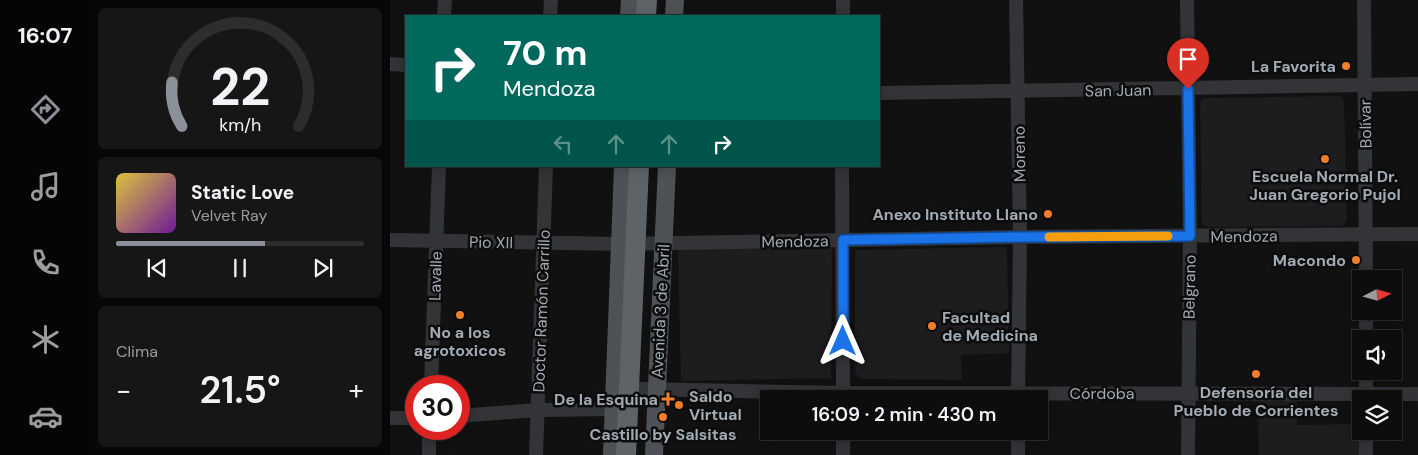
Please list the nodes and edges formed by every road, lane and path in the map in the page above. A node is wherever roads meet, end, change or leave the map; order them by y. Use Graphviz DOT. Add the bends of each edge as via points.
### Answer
graph roads {
  1 [pos="445,0"];
  2 [pos="551,0"];
  3 [pos="630,0"];
  4 [pos="647,0"];
  5 [pos="659,0"];
  6 [pos="674,0"];
  7 [pos="844,0"];
  8 [pos="1016,0"];
  9 [pos="1187,0"];
  10 [pos="1364,0"];
  11 [pos="444,15"];
  12 [pos="550,15"];
  13 [pos="629,15"];
  14 [pos="646,15"];
  15 [pos="658,15"];
  16 [pos="674,15"];
  17 [pos="843,15"];
  18 [pos="390,64"];
  19 [pos="405,65"];
  20 [pos="1418,84"];
  21 [pos="1364,85"];
  22 [pos="1188,89"];
  23 [pos="1018,92"];
  24 [pos="880,93"];
  25 [pos="439,167"];
  26 [pos="546,167"];
  27 [pos="624,167"];
  28 [pos="639,167"];
  29 [pos="652,167"];
  30 [pos="667,167"];
  31 [pos="842,167"];
  32 [pos="1366,234"];
  33 [pos="1418,234"];
  34 [pos="1190,236"];
  35 [pos="1020,237"];
  36 [pos="390,240"];
  37 [pos="843,240"];
  38 [pos="437,242"];
  39 [pos="543,243"];
  40 [pos="642,244"];
  41 [pos="1366,270"];
  42 [pos="431,375"];
  43 [pos="843,390"];
  44 [pos="1018,390"];
  45 [pos="642,391"];
  46 [pos="1188,392"];
  47 [pos="760,394"];
  48 [pos="1418,394"];
  49 [pos="1048,395"];
  50 [pos="1402,395"];
  51 [pos="1352,396"];
  52 [pos="614,408"];
  53 [pos="538,410"];
  54 [pos="470,415"];
  55 [pos="390,418"];
  56 [pos="405,418"];
  57 [pos="429,440"];
  58 [pos="843,440"];
  59 [pos="1018,440"];
  60 [pos="1366,440"];
  61 [pos="429,455"];
  62 [pos="536,455"];
  63 [pos="612,455"];
  64 [pos="626,455"];
  65 [pos="640,455"];
  66 [pos="654,455"];
  67 [pos="843,455"];
  68 [pos="1018,455"];
  69 [pos="1188,455"];
  70 [pos="1366,455"];
  1 -- 11 [label="street"];
  2 -- 12 [label="street"];
  3 -- 13 [label="main road"];
  4 -- 14 [label="highway"];
  5 -- 15 [label="highway"];
  6 -- 16 [label="main road"];
  7 -- 17 [label="street"];
  8 -- 23 [label="street, Moreno"];
  9 -- 22 [label="street, Belgrano"];
  10 -- 21 [label="street, Bolívar"];
  18 -- 19 [label="street"];
  20 -- 21 [label="street, San Juan"];
  21 -- 22 [label="street, San Juan"];
  21 -- 32 [label="street, Bolívar"];
  22 -- 23 [label="street, San Juan"];
  22 -- 34 [label="street, Belgrano"];
  23 -- 24 [label="street, San Juan"];
  23 -- 35 [label="street, Moreno"];
  25 -- 38 [label="street, Lavalle"];
  26 -- 39 [label="street, Doctor Ramón Carrillo"];
  27 -- 40 [label="main road, Avenida 3 de Abril"];
  28 -- 40 [label="highway, Avenida 3 de Abril"];
  29 -- 40 [label="highway, Avenida 3 de Abril"];
  30 -- 40 [label="main road, Avenida 3 de Abril"];
  31 -- 37 [label="street"];
  32 -- 33 [label="street, Mendoza"];
  32 -- 34 [label="street, Mendoza"];
  32 -- 41 [label="street, Bolívar"];
  34 -- 35 [label="street, Mendoza"];
  34 -- 46 [label="street, Belgrano"];
  35 -- 37 [label="street, Mendoza"];
  35 -- 44 [label="street, Moreno"];
  36 -- 38 [label="street, Pio XII"];
  37 -- 40 [label="street, Mendoza"];
  37 -- 43 [label="street"];
  38 -- 39 [label="street, Pio XII"];
  38 -- 42 [label="street, Lavalle"];
  39 -- 40 [label="street, Pio XII"];
  39 -- 53 [label="street, Doctor Ramón Carrillo"];
  40 -- 45 [label="highway, Avenida 3 de Abril"];
  40 -- 45 [label="main road, Avenida 3 de Abril"];
  40 -- 52 [label="main road, Avenida 3 de Abril"];
  45 -- 47 [label="street, Córdoba"];
  45 -- 52 [label="street"];
  45 -- 64 [label="highway, Avenida 3 de Abril"];
  45 -- 65 [label="highway, Avenida 3 de Abril"];
  45 -- 66 [label="main road, Avenida 3 de Abril"];
  46 -- 49 [label="street, Córdoba"];
  46 -- 51 [label="street, Córdoba"];
  46 -- 69 [label="street, Belgrano"];
  48 -- 50 [label="street, Córdoba"];
  52 -- 53 [label="street"];
  52 -- 63 [label="main road, Avenida 3 de Abril"];
  53 -- 54 [label="street"];
  53 -- 62 [label="street, Doctor Ramón Carrillo"];
  55 -- 56 [label="street"];
  57 -- 61 [label="street"];
  58 -- 67 [label="street"];
  59 -- 68 [label="street"];
  60 -- 70 [label="street"];
}
